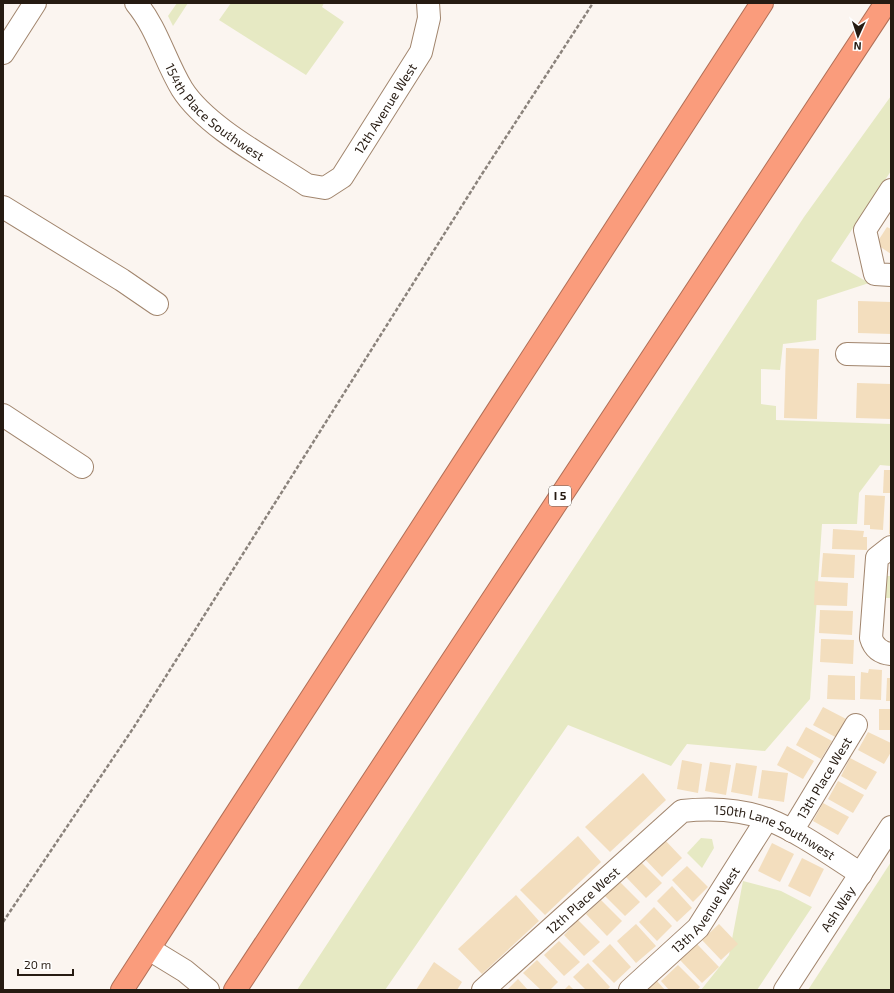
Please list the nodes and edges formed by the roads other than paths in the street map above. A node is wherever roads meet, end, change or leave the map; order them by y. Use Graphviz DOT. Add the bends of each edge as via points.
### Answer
graph roads {
  1 [pos="35,3"];
  2 [pos="136,3"];
  3 [pos="762,3"];
  4 [pos="886,3"];
  5 [pos="429,11"];
  6 [pos="3,53"];
  7 [pos="324,188"];
  8 [pos="891,190"];
  9 [pos="3,207"];
  10 [pos="883,274"];
  11 [pos="157,304"];
  12 [pos="847,354"];
  13 [pos="891,355"];
  14 [pos="3,415"];
  15 [pos="82,467"];
  16 [pos="884,553"];
  17 [pos="891,654"];
  18 [pos="856,725"];
  19 [pos="682,811"];
  20 [pos="767,819"];
  21 [pos="891,827"];
  22 [pos="792,831"];
  23 [pos="860,874"];
  24 [pos="149,949"];
  25 [pos="122,990"];
  26 [pos="208,990"];
  27 [pos="235,990"];
  28 [pos="483,990"];
  29 [pos="630,990"];
  30 [pos="785,990"];
  1 -- 6 [label="street"];
  2 -- 7 [label="street, 154th Place Southwest" via="154,32 182,89 194,106 211,122 306,185"];
  3 -- 24 [label="highway"];
  4 -- 27 [label="highway, I 5"];
  5 -- 7 [label="street, 12th Avenue West" via="421,52 342,177"];
  8 -- 10 [label="street" via="865,230"];
  9 -- 11 [label="street"];
  12 -- 13 [label="street"];
  14 -- 15 [label="street"];
  16 -- 17 [label="street" via="871,638 880,651"];
  18 -- 22 [label="street, 13th Place West"];
  19 -- 20 [label="street, 150th Lane Southwest" via="709,808"];
  19 -- 28 [label="street, 12th Place West"];
  20 -- 22 [label="street, 150th Lane Southwest"];
  20 -- 29 [label="street, 13th Avenue West" via="698,928"];
  21 -- 23 [label="street, Ash Way"];
  22 -- 23 [label="street, 150th Lane Southwest"];
  23 -- 30 [label="street, Ash Way"];
  24 -- 25 [label="highway"];
  24 -- 26 [label="street" via="185,971"];
}
